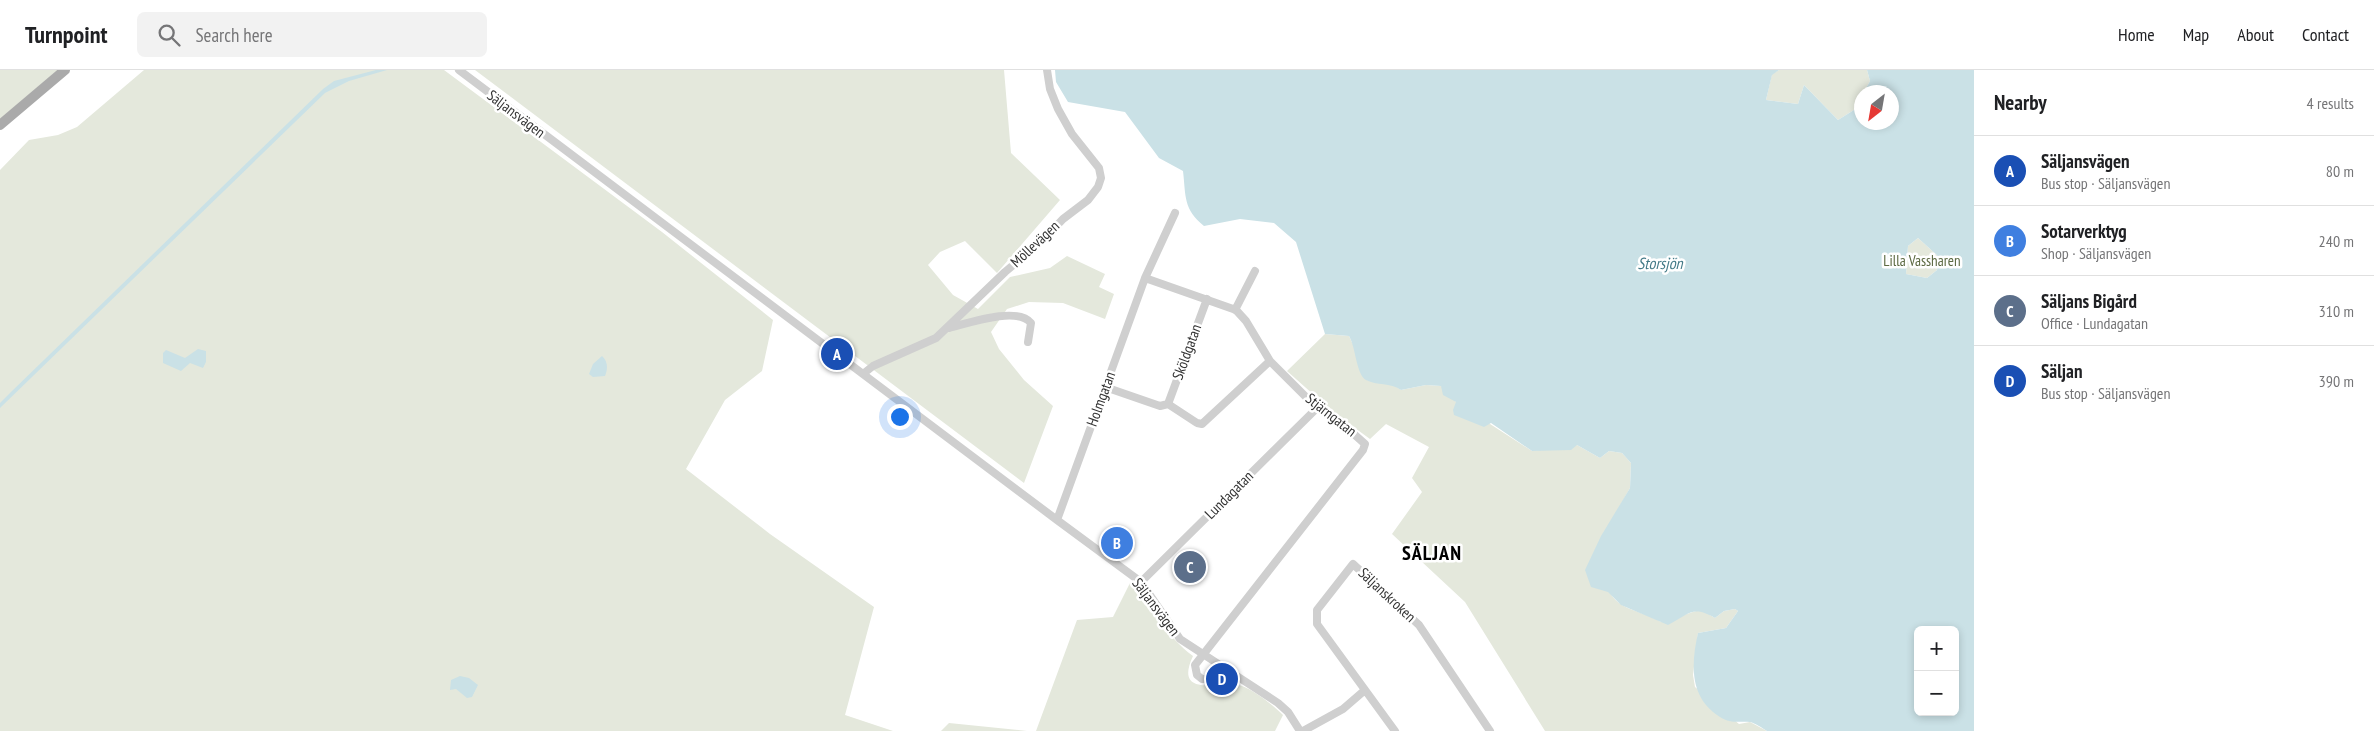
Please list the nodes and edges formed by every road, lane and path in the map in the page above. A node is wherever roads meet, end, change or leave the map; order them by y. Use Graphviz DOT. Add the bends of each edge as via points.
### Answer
graph roads {
  1 [pos="66,70"];
  2 [pos="459,70"];
  3 [pos="1047,70"];
  4 [pos="0,125"];
  5 [pos="1175,213"];
  6 [pos="1255,271"];
  7 [pos="1145,278"];
  8 [pos="1207,299"];
  9 [pos="1235,310"];
  10 [pos="949,328"];
  11 [pos="1028,342"];
  12 [pos="1270,361"];
  13 [pos="863,374"];
  14 [pos="1105,388"];
  15 [pos="1168,404"];
  16 [pos="1317,408"];
  17 [pos="1057,520"];
  18 [pos="1141,582"];
  19 [pos="1202,654"];
  20 [pos="1238,677"];
  21 [pos="1365,690"];
  22 [pos="1301,731"];
  23 [pos="1395,731"];
  24 [pos="1490,731"];
  1 -- 4 [label="main road"];
  2 -- 13 [label="street, Säljansvägen"];
  3 -- 10 [label="street, Möllevägen" via="1058,109 1072,134 1099,168 1100,181 1088,200 1063,218"];
  5 -- 7 [label="street"];
  6 -- 9 [label="street"];
  7 -- 8 [label="street, Stjärngatan"];
  7 -- 14 [label="street, Holmgatan"];
  8 -- 9 [label="street, Stjärngatan"];
  8 -- 15 [label="street, Sköldgatan"];
  9 -- 12 [label="street, Stjärngatan" via="1246,321"];
  10 -- 11 [label="street" via="1019,315 1031,324"];
  10 -- 13 [label="street, Möllevägen" via="930,342 873,366"];
  12 -- 15 [label="street" via="1205,422 1197,423"];
  12 -- 16 [label="street, Stjärngatan"];
  13 -- 17 [label="street, Säljansvägen"];
  14 -- 15 [label="street" via="1160,406"];
  14 -- 17 [label="street, Holmgatan"];
  16 -- 18 [label="street, Lundagatan"];
  16 -- 19 [label="street, Stjärngatan" via="1360,438 1364,450"];
  17 -- 18 [label="street, Säljansvägen"];
  18 -- 19 [label="street, Säljansvägen" via="1180,640"];
  19 -- 20 [label="street, Säljansvägen"];
  19 -- 20 [label="street" via="1195,665 1199,678"];
  20 -- 22 [label="street, Säljansvägen" via="1283,707"];
  21 -- 22 [label="street" via="1343,709"];
  21 -- 23 [label="street"];
  21 -- 24 [label="street, Säljanskroken" via="1317,624 1316,610 1353,564 1419,625"];
}
